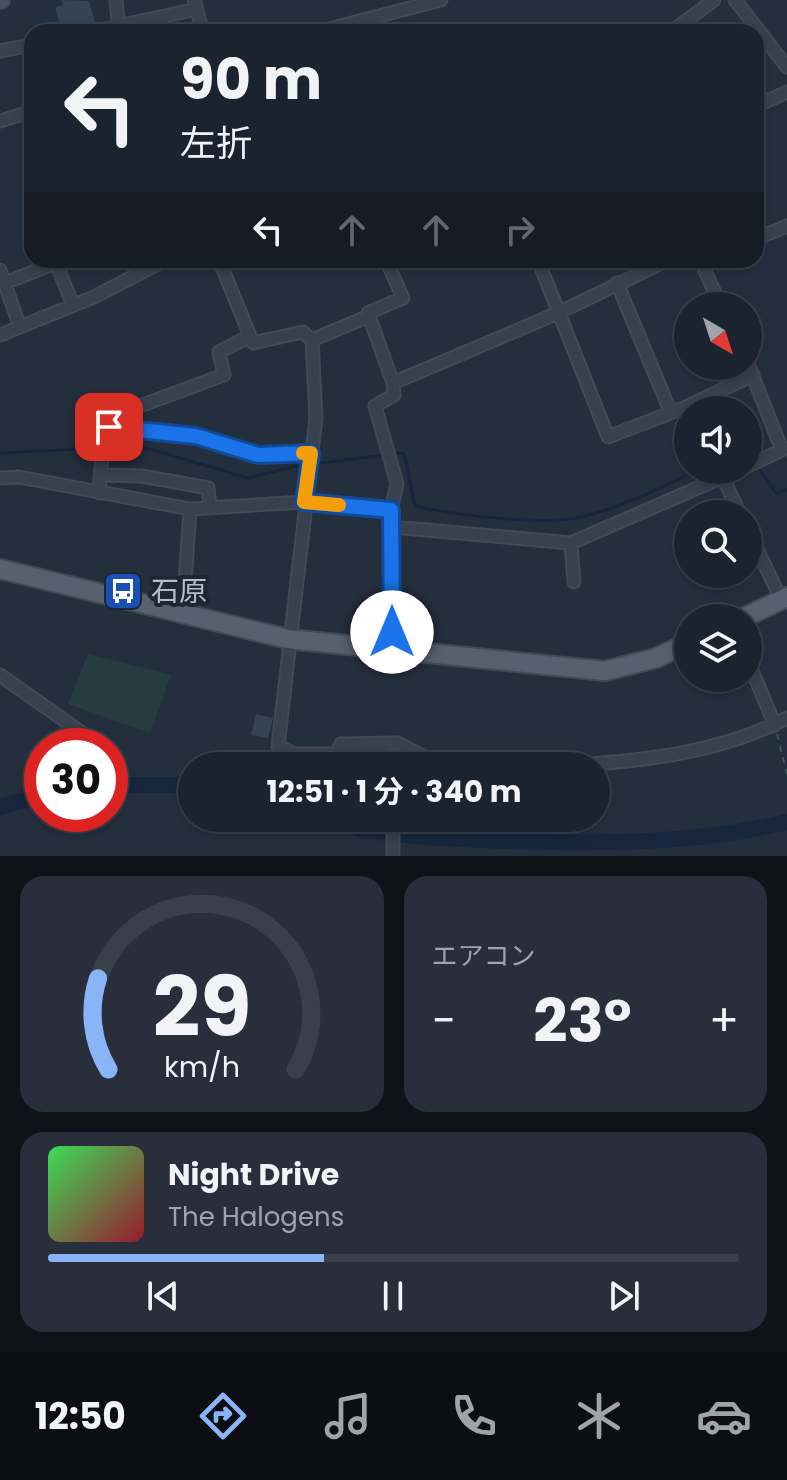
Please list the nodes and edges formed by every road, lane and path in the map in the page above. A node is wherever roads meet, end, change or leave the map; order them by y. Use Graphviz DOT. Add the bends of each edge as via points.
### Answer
graph roads {
  1 [pos="116,0"];
  2 [pos="441,0"];
  3 [pos="714,0"];
  4 [pos="735,0"];
  5 [pos="195,4"];
  6 [pos="118,24"];
  7 [pos="134,24"];
  8 [pos="201,24"];
  9 [pos="348,24"];
  10 [pos="682,24"];
  11 [pos="754,24"];
  12 [pos="764,37"];
  13 [pos="24,46"];
  14 [pos="0,51"];
  15 [pos="787,67"];
  16 [pos="787,92"];
  17 [pos="764,102"];
  18 [pos="24,114"];
  19 [pos="0,121"];
  20 [pos="787,226"];
  21 [pos="764,236"];
  22 [pos="42,268"];
  23 [pos="62,268"];
  24 [pos="149,268"];
  25 [pos="222,268"];
  26 [pos="390,268"];
  27 [pos="541,268"];
  28 [pos="650,268"];
  29 [pos="704,268"];
  30 [pos="0,270"];
  31 [pos="5,283"];
  32 [pos="617,283"];
  33 [pos="715,292"];
  34 [pos="73,305"];
  35 [pos="558,313"];
  36 [pos="369,316"];
  37 [pos="20,327"];
  38 [pos="0,335"];
  39 [pos="250,336"];
  40 [pos="312,340"];
  41 [pos="732,380"];
  42 [pos="755,380"];
  43 [pos="393,383"];
  44 [pos="671,413"];
  45 [pos="125,428"];
  46 [pos="783,439"];
  47 [pos="311,453"];
  48 [pos="762,459"];
  49 [pos="102,475"];
  50 [pos="0,478"];
  51 [pos="709,484"];
  52 [pos="99,493"];
  53 [pos="304,502"];
  54 [pos="210,508"];
  55 [pos="190,509"];
  56 [pos="391,510"];
  57 [pos="392,527"];
  58 [pos="571,543"];
  59 [pos="762,556"];
  60 [pos="0,569"];
  61 [pos="574,582"];
  62 [pos="784,598"];
  63 [pos="762,609"];
  64 [pos="183,611"];
  65 [pos="288,639"];
  66 [pos="391,650"];
  67 [pos="674,650"];
  68 [pos="0,675"];
  69 [pos="761,692"];
  70 [pos="787,718"];
  71 [pos="775,725"];
  72 [pos="75,728"];
  73 [pos="290,752"];
  74 [pos="337,752"];
  75 [pos="415,752"];
  76 [pos="610,764"];
  77 [pos="787,774"];
  78 [pos="393,832"];
  79 [pos="393,856"];
  1 -- 6 [label="street"];
  2 -- 9 [label="street"];
  3 -- 10 [label="street"];
  4 -- 11 [label="street"];
  5 -- 7 [label="street"];
  5 -- 8 [label="street"];
  12 -- 15 [label="street"];
  13 -- 14 [label="street"];
  16 -- 17 [label="street"];
  18 -- 19 [label="street"];
  20 -- 21 [label="street"];
  22 -- 31 [label="street"];
  23 -- 34 [label="street"];
  24 -- 34 [label="street"];
  25 -- 39 [label="street"];
  26 -- 36 [label="street" via="403,298"];
  27 -- 35 [label="street"];
  28 -- 32 [label="street"];
  29 -- 33 [label="street"];
  30 -- 31 [label="street"];
  31 -- 37 [label="street"];
  32 -- 35 [label="street"];
  32 -- 44 [label="street"];
  34 -- 37 [label="street"];
  35 -- 43 [label="street"];
  35 -- 44 [label="street" via="608,437"];
  36 -- 40 [label="street"];
  36 -- 43 [label="street"];
  37 -- 38 [label="street"];
  39 -- 40 [label="street" via="253,343 303,332"];
  39 -- 45 [label="street" via="219,352 224,375 118,414"];
  40 -- 47 [label="street" via="316,418"];
  41 -- 44 [label="street"];
  42 -- 46 [label="street"];
  43 -- 56 [label="street" via="394,395 375,406 397,484"];
  45 -- 47 [label="street" via="196,436 258,455"];
  45 -- 49 [label="street" via="104,430"];
  46 -- 48 [label="street" via="782,450"];
  47 -- 53 [label="street"];
  49 -- 52 [label="street"];
  49 -- 54 [label="street" via="208,488"];
  50 -- 52 [label="street"];
  51 -- 58 [label="street"];
  52 -- 55 [label="street"];
  53 -- 54 [label="street"];
  53 -- 56 [label="street"];
  53 -- 65 [label="street"];
  54 -- 55 [label="street"];
  55 -- 64 [label="street"];
  56 -- 57 [label="street"];
  57 -- 58 [label="street"];
  57 -- 66 [label="street"];
  58 -- 61 [label="street"];
  59 -- 62 [label="street"];
  60 -- 64 [label="main road"];
  62 -- 63 [label="main road"];
  64 -- 65 [label="main road"];
  65 -- 66 [label="main road"];
  65 -- 73 [label="street" via="278,746"];
  66 -- 67 [label="main road" via="605,671"];
  68 -- 72 [label="street"];
  69 -- 71 [label="street"];
  70 -- 71 [label="street"];
  71 -- 76 [label="street" via="702,749"];
  71 -- 77 [label="path"];
  74 -- 75 [label="street" via="341,744 398,743"];
  78 -- 79 [label="street"];
}
